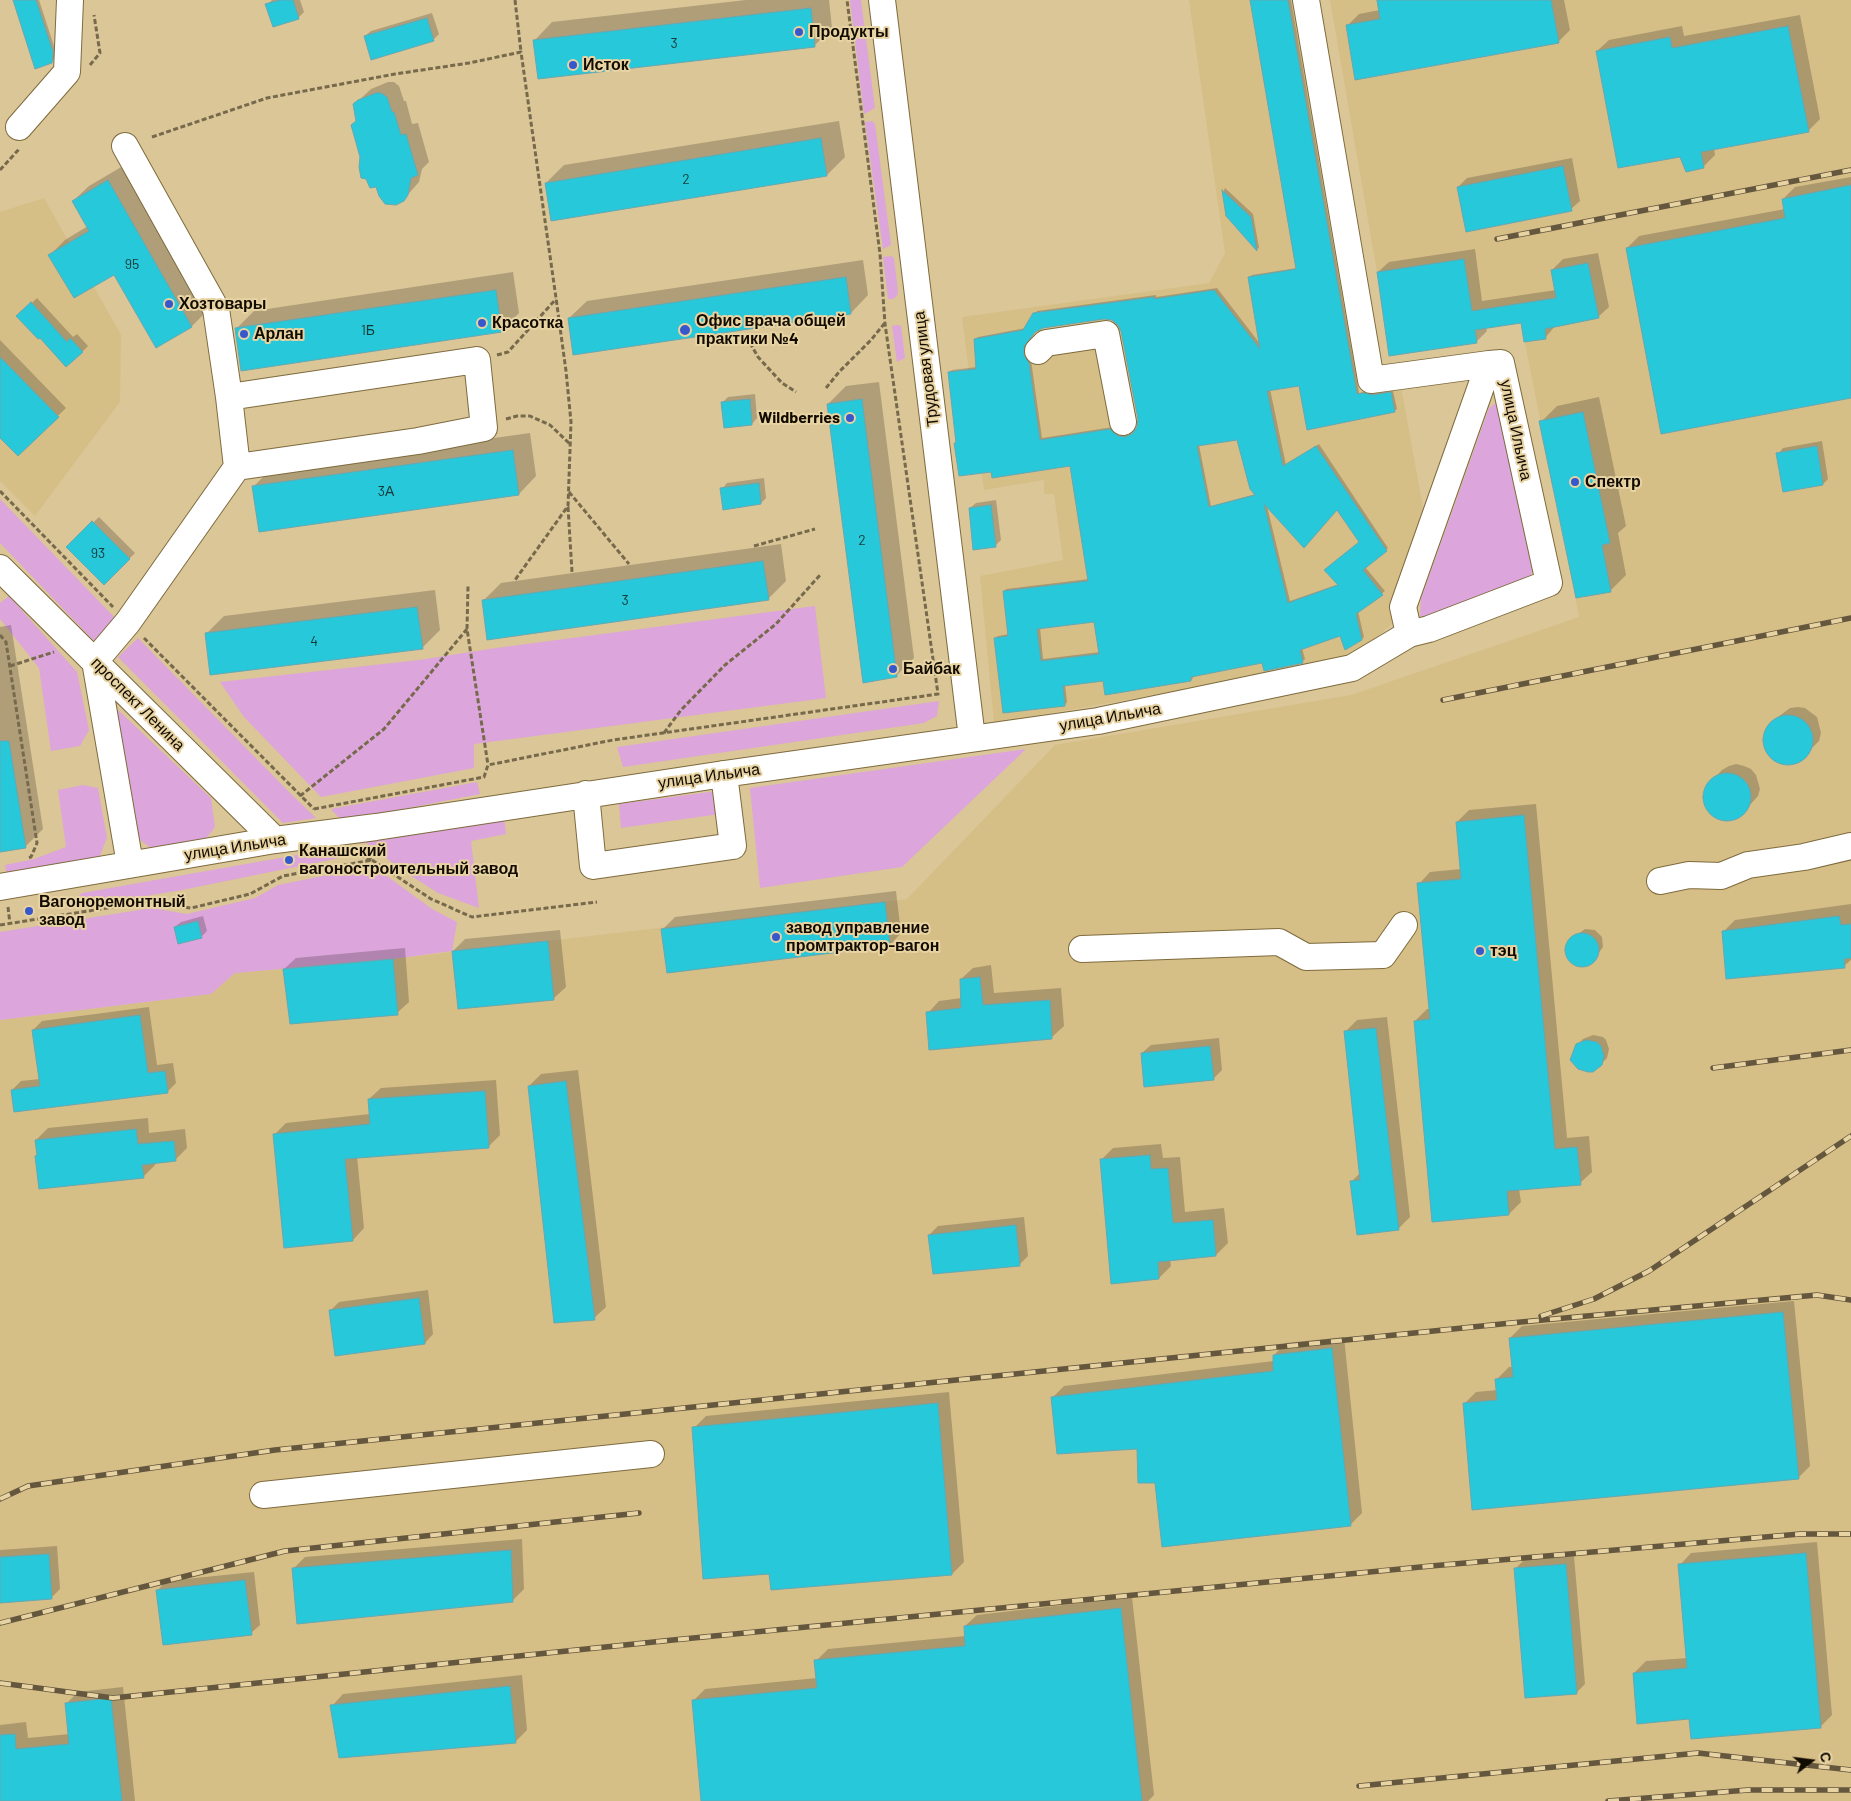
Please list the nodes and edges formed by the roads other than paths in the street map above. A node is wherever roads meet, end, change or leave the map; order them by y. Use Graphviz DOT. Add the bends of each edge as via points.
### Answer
graph roads {
  1 [pos="70,0"];
  2 [pos="882,0"];
  3 [pos="1306,0"];
  4 [pos="20,127"];
  5 [pos="125,146"];
  6 [pos="1038,352"];
  7 [pos="1489,364"];
  8 [pos="229,396"];
  9 [pos="1123,422"];
  10 [pos="237,467"];
  11 [pos="3,577"];
  12 [pos="1409,634"];
  13 [pos="86,653"];
  14 [pos="972,738"];
  15 [pos="724,774"];
  16 [pos="586,794"];
  17 [pos="275,840"];
  18 [pos="1851,846"];
  19 [pos="130,864"];
  20 [pos="1660,881"];
  21 [pos="0,887"];
  22 [pos="1404,925"];
  23 [pos="1082,949"];
  24 [pos="651,1454"];
  25 [pos="263,1495"];
  1 -- 4 [label="street" via="67,72"];
  2 -- 14 [label="street, Трудовая улица"];
  3 -- 7 [label="street" via="1371,380"];
  5 -- 8 [label="street" via="216,309"];
  6 -- 9 [label="street" via="1046,343 1106,334"];
  7 -- 12 [label="street, улица Ильича" via="1403,607"];
  7 -- 12 [label="street, улица Ильича" via="1501,362 1549,583"];
  8 -- 10 [label="street"];
  8 -- 10 [label="street" via="478,360 484,428 418,441"];
  10 -- 13 [label="street" via="128,622"];
  11 -- 13 [label="street, проспект Ленина"];
  12 -- 14 [label="street, улица Ильича" via="1352,668 1098,721"];
  13 -- 17 [label="street, проспект Ленина"];
  13 -- 19 [label="street"];
  14 -- 15 [label="street, улица Ильича"];
  15 -- 16 [label="street, улица Ильича"];
  15 -- 16 [label="street" via="733,846 593,866"];
  16 -- 17 [label="street, улица Ильича"];
  17 -- 19 [label="street, улица Ильича"];
  18 -- 20 [label="street" via="1748,865 1721,876 1689,875"];
  19 -- 21 [label="street, улица Ильича"];
  22 -- 23 [label="street" via="1383,955 1306,957 1279,942"];
  24 -- 25 [label="street"];
}
